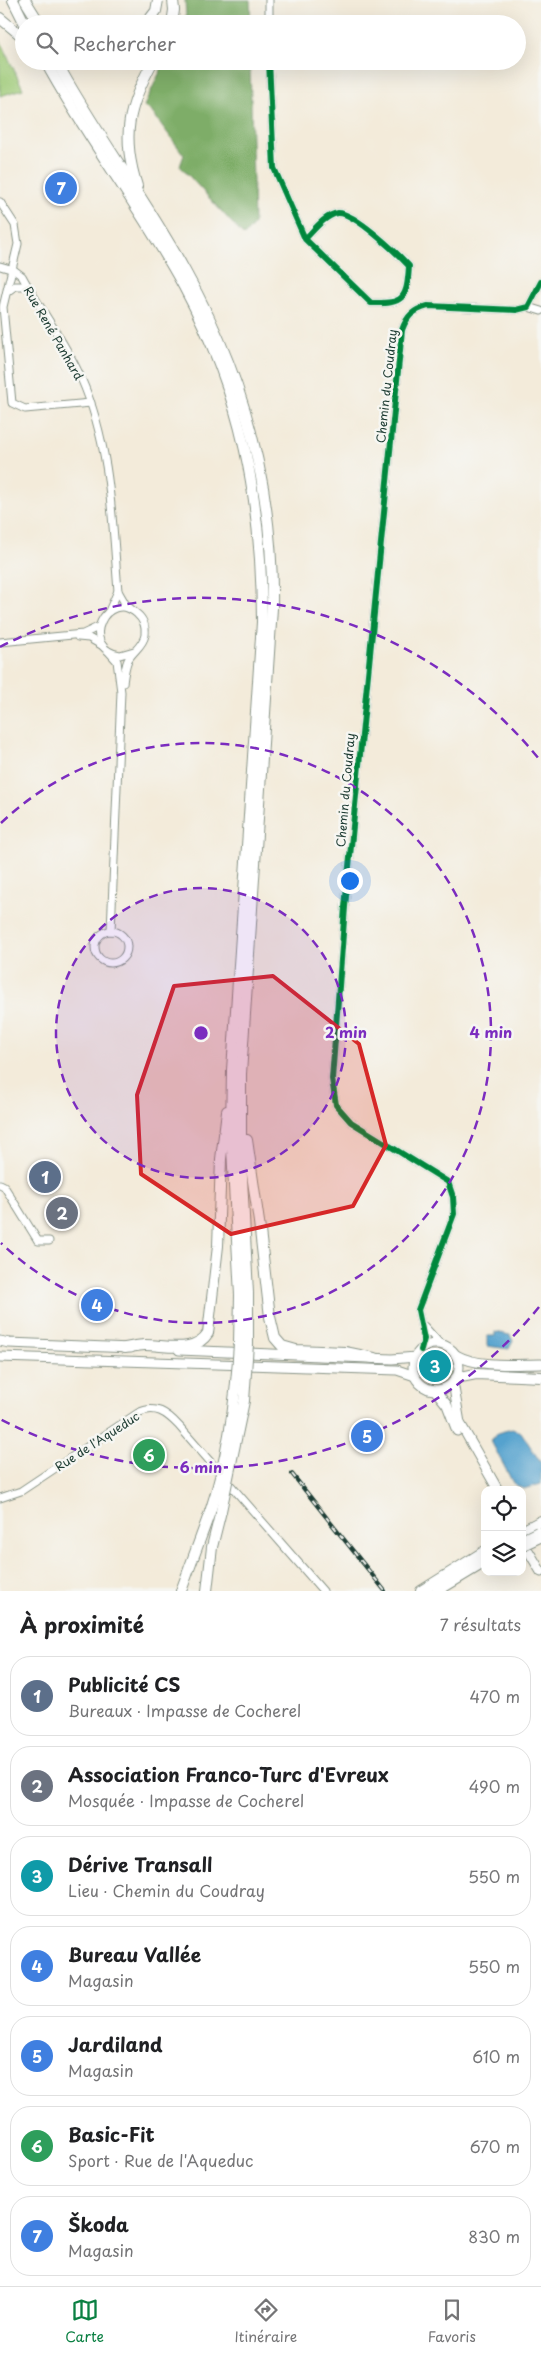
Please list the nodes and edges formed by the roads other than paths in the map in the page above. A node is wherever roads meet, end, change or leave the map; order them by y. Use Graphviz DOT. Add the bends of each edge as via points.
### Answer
graph roads {
  1 [pos="14,0"];
  2 [pos="24,0"];
  3 [pos="158,0"];
  4 [pos="173,0"];
  5 [pos="269,0"];
  6 [pos="21,15"];
  7 [pos="31,15"];
  8 [pos="34,15"];
  9 [pos="153,15"];
  10 [pos="173,15"];
  11 [pos="269,15"];
  12 [pos="0,18"];
  13 [pos="15,30"];
  14 [pos="61,70"];
  15 [pos="148,70"];
  16 [pos="269,70"];
  17 [pos="51,72"];
  18 [pos="140,199"];
  19 [pos="0,202"];
  20 [pos="305,239"];
  21 [pos="0,266"];
  22 [pos="14,270"];
  23 [pos="541,282"];
  24 [pos="28,286"];
  25 [pos="7,292"];
  26 [pos="528,307"];
  27 [pos="541,311"];
  28 [pos="91,403"];
  29 [pos="118,591"];
  30 [pos="132,610"];
  31 [pos="109,612"];
  32 [pos="98,627"];
  33 [pos="56,637"];
  34 [pos="0,642"];
  35 [pos="106,649"];
  36 [pos="134,651"];
  37 [pos="121,692"];
  38 [pos="111,931"];
  39 [pos="241,1074"];
  40 [pos="231,1099"];
  41 [pos="0,1184"];
  42 [pos="50,1241"];
  43 [pos="420,1322"];
  44 [pos="0,1341"];
  45 [pos="243,1344"];
  46 [pos="441,1345"];
  47 [pos="125,1348"];
  48 [pos="419,1354"];
  49 [pos="456,1355"];
  50 [pos="0,1357"];
  51 [pos="374,1358"];
  52 [pos="541,1364"];
  53 [pos="415,1376"];
  54 [pos="541,1377"];
  55 [pos="455,1380"];
  56 [pos="435,1390"];
  57 [pos="490,1486"];
  58 [pos="496,1486"];
  59 [pos="2,1496"];
  60 [pos="539,1529"];
  61 [pos="526,1531"];
  62 [pos="526,1537"];
  63 [pos="526,1538"];
  64 [pos="526,1542"];
  65 [pos="526,1547"];
  66 [pos="481,1554"];
  67 [pos="541,1562"];
  68 [pos="481,1565"];
  69 [pos="541,1572"];
  70 [pos="429,1589"];
  71 [pos="181,1591"];
  72 [pos="207,1591"];
  73 [pos="323,1591"];
  1 -- 6 [label="highway"];
  2 -- 7 [label="highway"];
  2 -- 8 [label="highway"];
  3 -- 9 [label="highway"];
  4 -- 10 [label="highway"];
  5 -- 11 [label="street"];
  12 -- 13 [label="highway"];
  14 -- 18 [label="highway"];
  15 -- 18 [label="highway" via="135,97 127,135 130,164"];
  16 -- 20 [label="street" via="274,168"];
  17 -- 40 [label="highway" via="167,259 199,318 232,401 252,477 260,538 262,622"];
  18 -- 39 [label="highway" via="189,277 231,368 261,472 271,535 272,608"];
  19 -- 22 [label="street" via="15,225 18,244"];
  20 -- 20 [label="street" via="328,217 340,213 353,218 409,266 406,292 394,304 371,303"];
  21 -- 22 [label="street"];
  22 -- 24 [label="street, Rue René Panhard"];
  22 -- 25 [label="street"];
  23 -- 26 [label="street"];
  24 -- 25 [label="street" via="15,286"];
  24 -- 28 [label="street, Rue René Panhard" via="72,360"];
  25 -- 28 [label="street" via="4,307 12,403 25,409"];
  26 -- 27 [label="street"];
  26 -- 43 [label="street, Chemin du Coudray" via="516,310 428,306 416,309 402,330 347,887 332,1079 336,1105 351,1122 448,1182 454,1214 418,1310"];
  28 -- 29 [label="street, Rue René Panhard" via="109,477"];
  29 -- 30 [label="street"];
  29 -- 31 [label="street, Rue René Panhard"];
  30 -- 31 [label="street" via="122,608"];
  30 -- 36 [label="street" via="143,621 145,629 142,643"];
  31 -- 32 [label="street"];
  32 -- 33 [label="street" via="83,634"];
  32 -- 35 [label="street" via="98,635"];
  33 -- 34 [label="street"];
  33 -- 35 [label="street" via="89,638"];
  35 -- 36 [label="street" via="120,655"];
  35 -- 37 [label="street" via="119,667"];
  36 -- 37 [label="street" via="125,669"];
  37 -- 38 [label="street"];
  38 -- 38 [label="street" via="99,937 95,946 100,959 110,963 124,958 128,948 125,938"];
  39 -- 45 [label="highway" via="241,1159 248,1292"];
  39 -- 51 [label="highway" via="249,1165 275,1338 282,1346 296,1350 345,1352"];
  40 -- 45 [label="highway"];
  40 -- 47 [label="highway" via="224,1118 218,1246 208,1333 199,1343 187,1346"];
  41 -- 42 [label="street" via="38,1241"];
  43 -- 46 [label="street"];
  43 -- 48 [label="street, Chemin du Coudray" via="424,1339"];
  44 -- 47 [label="main road"];
  45 -- 71 [label="highway, bridge" via="227,1444 210,1512"];
  45 -- 72 [label="highway, bridge" via="244,1401 212,1547"];
  46 -- 48 [label="main road" via="428,1346"];
  46 -- 49 [label="main road"];
  47 -- 51 [label="main road"];
  48 -- 51 [label="main road" via="404,1359"];
  48 -- 53 [label="main road" via="414,1366"];
  49 -- 52 [label="main road" via="487,1363"];
  49 -- 55 [label="main road" via="459,1366"];
  50 -- 53 [label="main road" via="397,1370"];
  53 -- 56 [label="main road" via="422,1385"];
  54 -- 55 [label="highway" via="476,1374"];
  55 -- 56 [label="main road"];
  55 -- 58 [label="main road" via="460,1423"];
  56 -- 57 [label="main road" via="444,1400 458,1432"];
  59 -- 73 [label="street, Rue de l'Aqueduc" via="22,1491 133,1415 146,1409 160,1410 174,1420"];
  60 -- 61 [label="highway"];
  60 -- 62 [label="highway, bridge"];
  60 -- 64 [label="main road, bridge"];
  63 -- 67 [label="main road"];
  65 -- 69 [label="main road"];
  66 -- 70 [label="highway"];
  68 -- 70 [label="highway" via="450,1583"];
}
